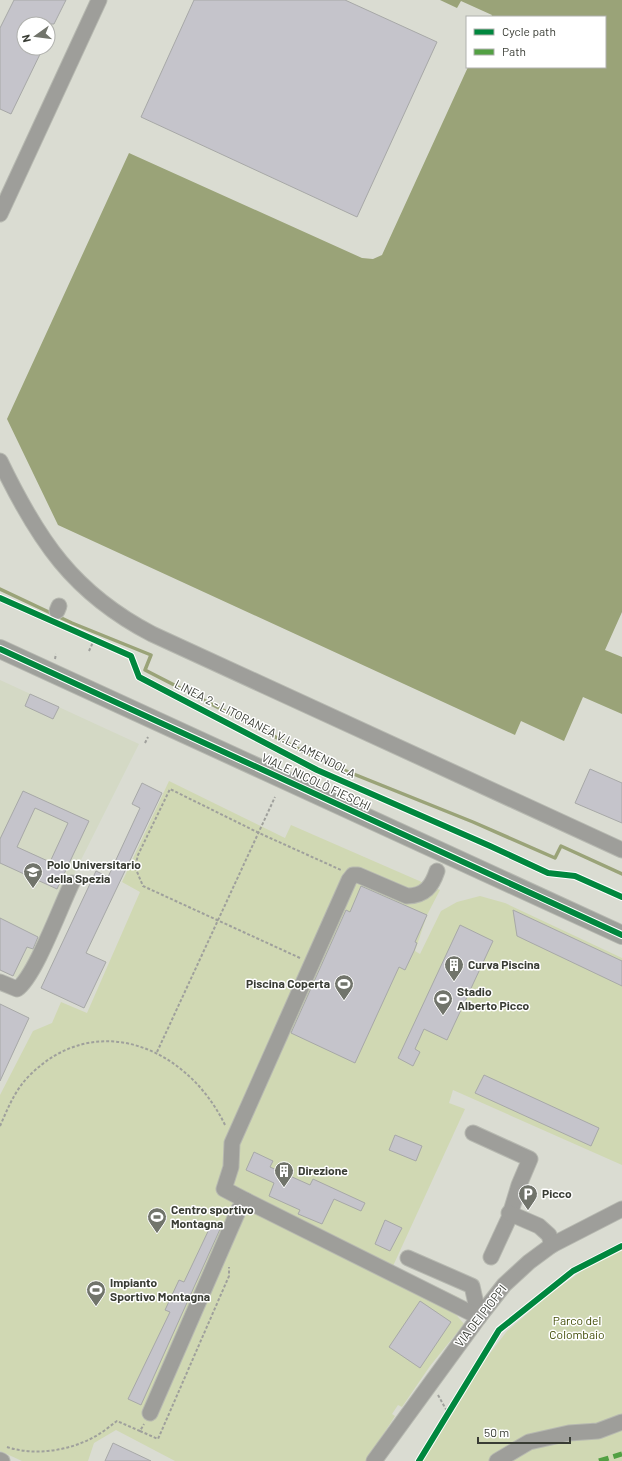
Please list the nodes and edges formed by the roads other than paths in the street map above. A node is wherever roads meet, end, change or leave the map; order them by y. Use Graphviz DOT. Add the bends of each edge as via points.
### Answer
graph roads {
  1 [pos="99,0"];
  2 [pos="0,214"];
  3 [pos="0,462"];
  4 [pos="0,648"];
  5 [pos="622,850"];
  6 [pos="437,871"];
  7 [pos="72,882"];
  8 [pos="622,935"];
  9 [pos="0,982"];
  10 [pos="473,1133"];
  11 [pos="247,1201"];
  12 [pos="622,1209"];
  13 [pos="509,1213"];
  14 [pos="552,1245"];
  15 [pos="491,1257"];
  16 [pos="408,1258"];
  17 [pos="479,1317"];
  18 [pos="147,1418"];
  19 [pos="622,1422"];
  20 [pos="374,1461"];
  21 [pos="497,1461"];
  1 -- 2 [label="street"];
  3 -- 5 [label="street" via="27,515 51,551 72,576 124,620"];
  4 -- 8 [label="main road, VIALE NICOLÒ FIESCHI"];
  6 -- 11 [label="street" via="432,886 416,896 407,896 363,876 353,875 347,884 232,1143 231,1167 224,1189"];
  7 -- 9 [label="street" via="34,968 24,984 17,989"];
  10 -- 13 [label="street" via="530,1159"];
  11 -- 17 [label="street"];
  11 -- 18 [label="street" via="239,1209"];
  12 -- 14 [label="street, VIA DEI PIOPPI"];
  13 -- 14 [label="street" via="538,1226 549,1235"];
  13 -- 15 [label="street"];
  14 -- 17 [label="street, VIA DEI PIOPPI" via="504,1285"];
  16 -- 17 [label="street" via="472,1286"];
  17 -- 20 [label="street, VIA DEI PIOPPI"];
  19 -- 21 [label="street" via="598,1431 569,1433 529,1442"];
}
